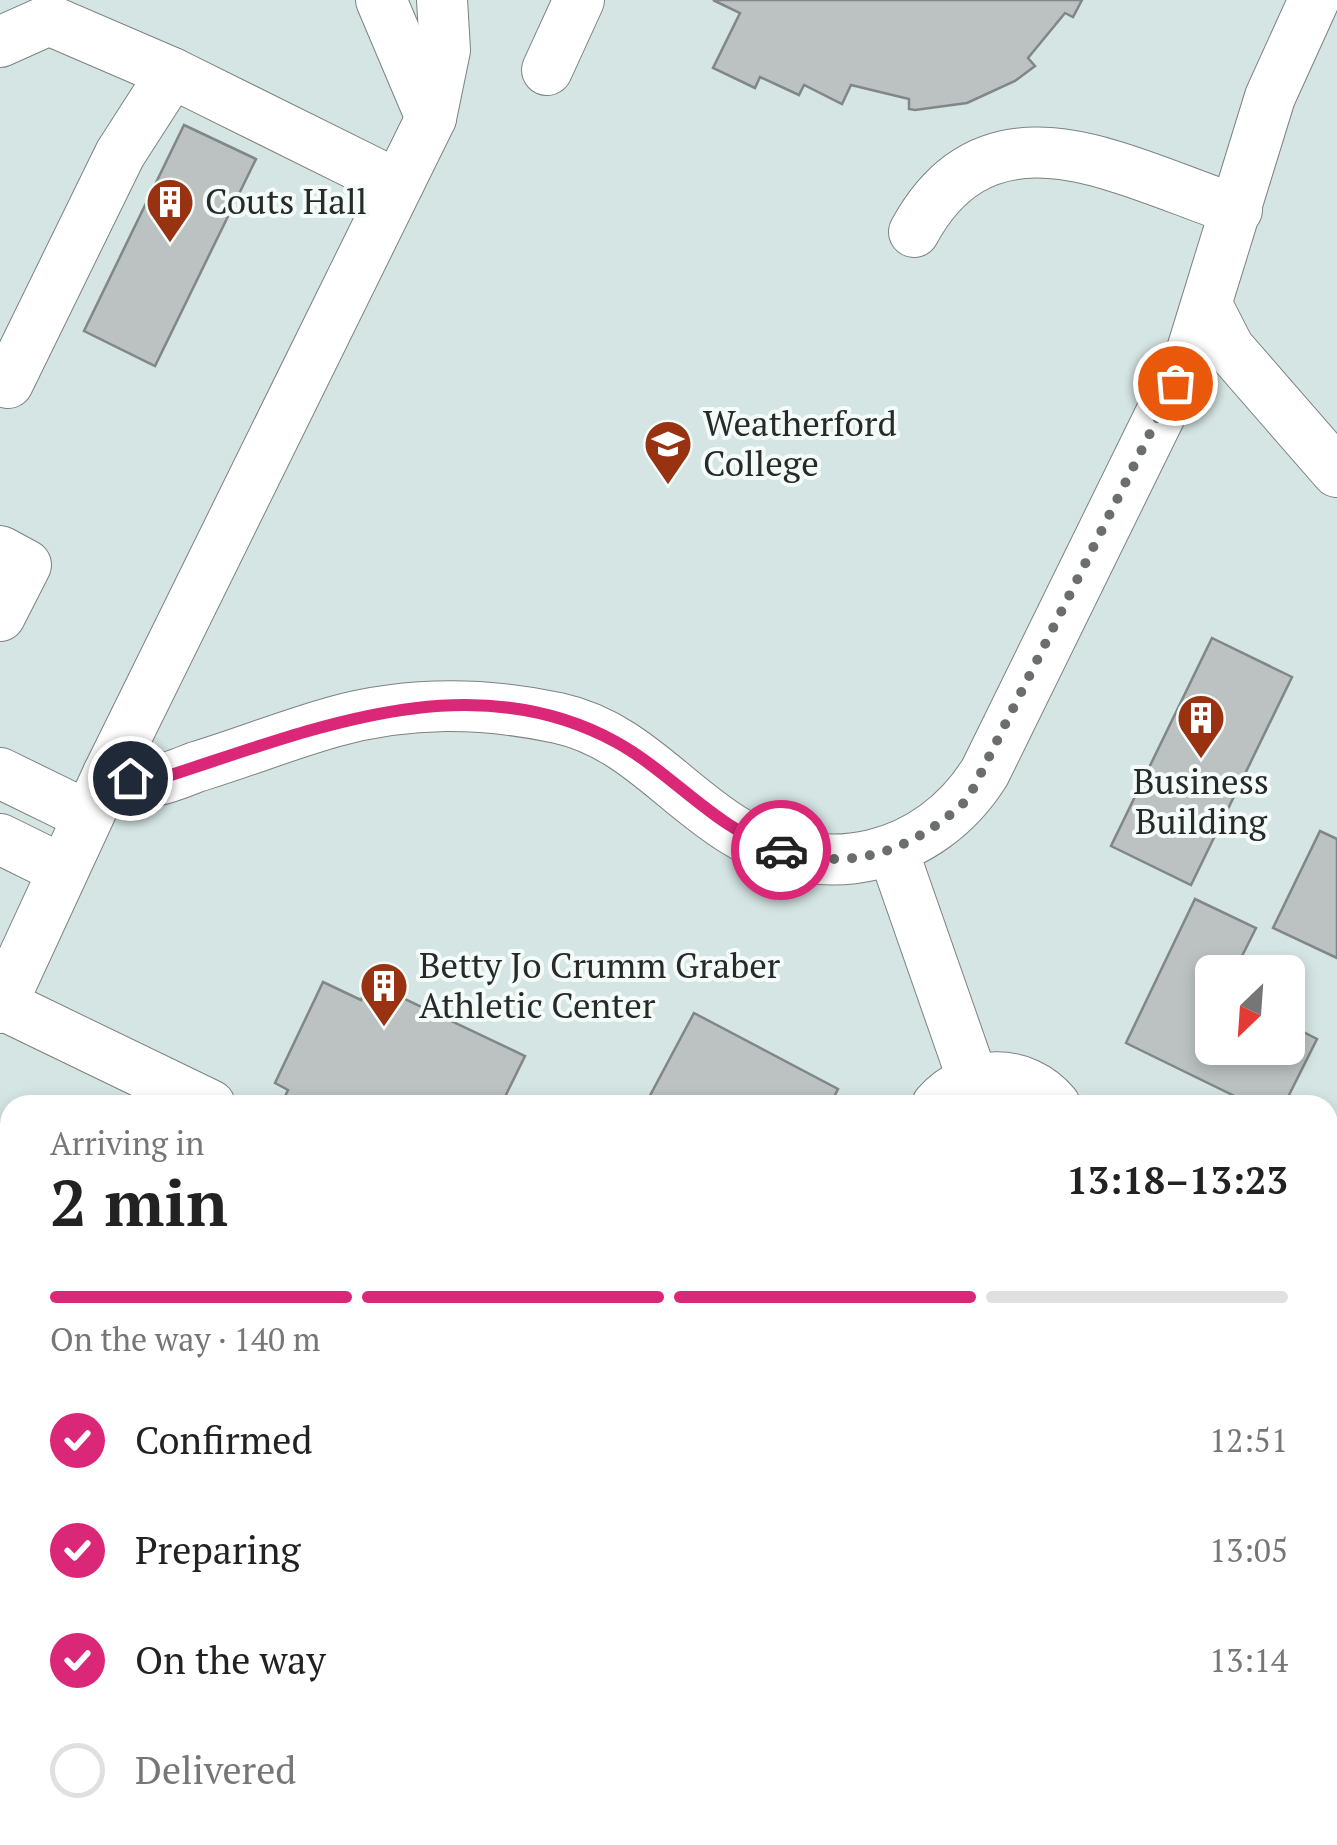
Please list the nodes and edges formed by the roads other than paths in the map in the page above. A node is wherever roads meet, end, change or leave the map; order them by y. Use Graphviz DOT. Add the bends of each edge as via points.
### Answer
graph roads {
  1 [pos="381,0"];
  2 [pos="442,0"];
  3 [pos="580,0"];
  4 [pos="1314,0"];
  5 [pos="0,42"];
  6 [pos="547,70"];
  7 [pos="172,73"];
  8 [pos="431,118"];
  9 [pos="398,184"];
  10 [pos="1236,210"];
  11 [pos="914,232"];
  12 [pos="1207,304"];
  13 [pos="0,379"];
  14 [pos="1337,472"];
  15 [pos="0,551"];
  16 [pos="0,616"];
  17 [pos="0,772"];
  18 [pos="98,795"];
  19 [pos="0,840"];
  20 [pos="893,851"];
  21 [pos="64,870"];
  22 [pos="1,1006"];
  23 [pos="955,1092"];
  24 [pos="180,1095"];
  25 [pos="1041,1095"];
  1 -- 8 [label="street"];
  2 -- 8 [label="street" via="444,50"];
  3 -- 6 [label="street"];
  4 -- 10 [label="street" via="1270,97"];
  5 -- 7 [label="street" via="49,20"];
  7 -- 9 [label="street"];
  7 -- 13 [label="street" via="120,154 16,369 8,383"];
  8 -- 9 [label="street"];
  9 -- 18 [label="street"];
  10 -- 11 [label="street" via="1083,158 1035,149 991,157 958,175"];
  10 -- 12 [label="street"];
  12 -- 14 [label="street" via="1229,348"];
  12 -- 20 [label="street" via="1192,350 985,772 938,828"];
  15 -- 16 [label="street" via="26,565"];
  17 -- 18 [label="street"];
  18 -- 20 [label="street" via="336,722 446,703 495,706 594,730 666,775 735,832 772,848 831,860"];
  18 -- 21 [label="street"];
  19 -- 21 [label="street"];
  20 -- 23 [label="street"];
  21 -- 22 [label="street"];
  22 -- 24 [label="street"];
  23 -- 25 [label="street" via="1021,1080"];
}
